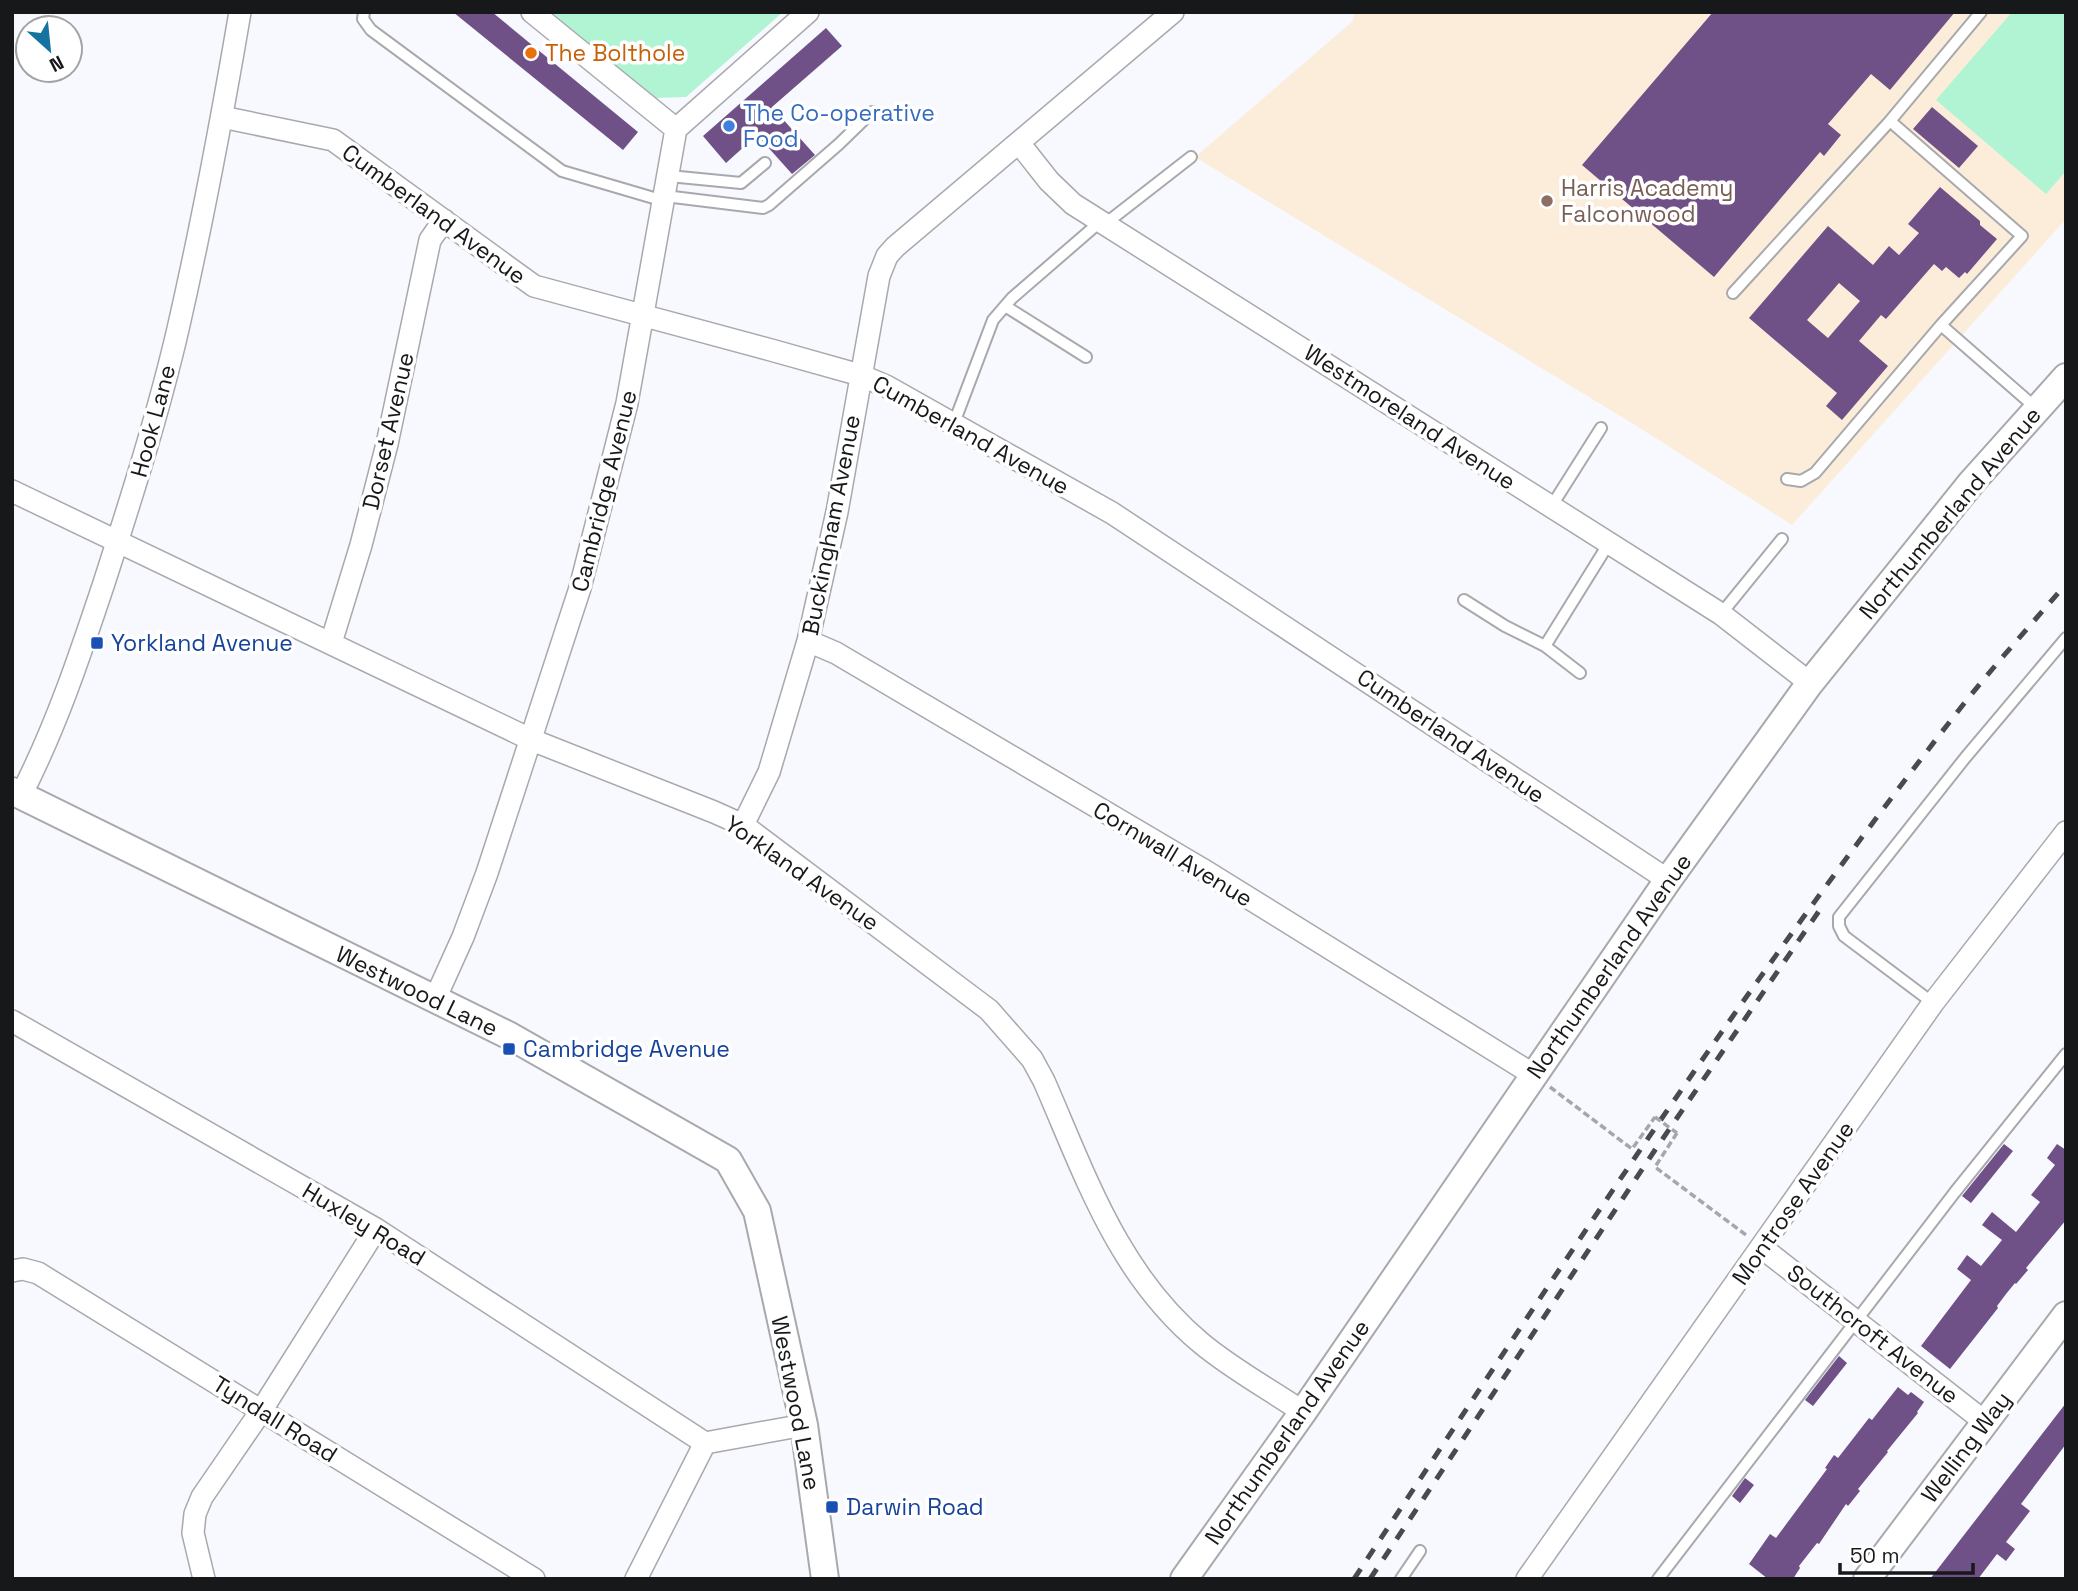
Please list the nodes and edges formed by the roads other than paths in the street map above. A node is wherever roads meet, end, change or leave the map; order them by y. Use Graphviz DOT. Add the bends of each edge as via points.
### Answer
graph roads {
  1 [pos="240,12"];
  2 [pos="364,12"];
  3 [pos="531,12"];
  4 [pos="807,12"];
  5 [pos="1173,12"];
  6 [pos="1982,12"];
  7 [pos="872,112"];
  8 [pos="222,117"];
  9 [pos="1890,121"];
  10 [pos="676,130"];
  11 [pos="1019,143"];
  12 [pos="1191,157"];
  13 [pos="765,163"];
  14 [pos="666,191"];
  15 [pos="444,220"];
  16 [pos="1103,222"];
  17 [pos="1733,293"];
  18 [pos="1005,306"];
  19 [pos="644,317"];
  20 [pos="1941,325"];
  21 [pos="1086,356"];
  22 [pos="860,375"];
  23 [pos="2066,377"];
  24 [pos="2036,408"];
  25 [pos="954,423"];
  26 [pos="1601,428"];
  27 [pos="1787,479"];
  28 [pos="12,491"];
  29 [pos="1551,507"];
  30 [pos="1782,539"];
  31 [pos="117,542"];
  32 [pos="1609,543"];
  33 [pos="1464,600"];
  34 [pos="1721,614"];
  35 [pos="2066,638"];
  36 [pos="808,641"];
  37 [pos="331,643"];
  38 [pos="1545,646"];
  39 [pos="1580,673"];
  40 [pos="1810,683"];
  41 [pos="532,740"];
  42 [pos="15,800"];
  43 [pos="743,825"];
  44 [pos="2066,832"];
  45 [pos="1668,880"];
  46 [pos="435,999"];
  47 [pos="1933,1003"];
  48 [pos="12,1021"];
  49 [pos="2066,1054"];
  50 [pos="1534,1075"];
  51 [pos="376,1229"];
  52 [pos="1761,1247"];
  53 [pos="12,1271"];
  54 [pos="2066,1315"];
  55 [pos="1857,1321"];
  56 [pos="261,1411"];
  57 [pos="1303,1412"];
  58 [pos="1985,1422"];
  59 [pos="804,1425"];
  60 [pos="705,1443"];
  61 [pos="1420,1551"];
  62 [pos="204,1579"];
  63 [pos="534,1579"];
  64 [pos="636,1579"];
  65 [pos="825,1579"];
  66 [pos="1184,1579"];
  67 [pos="1401,1579"];
  68 [pos="1527,1579"];
  69 [pos="1657,1579"];
  70 [pos="1867,1579"];
  1 -- 8 [label="street, Hook Lane"];
  2 -- 14 [label="lane" via="371,30 562,171"];
  3 -- 10 [label="street"];
  4 -- 10 [label="street"];
  5 -- 11 [label="street, Buckingham Avenue"];
  6 -- 9 [label="lane"];
  7 -- 14 [label="lane" via="763,208"];
  8 -- 15 [label="street, Cumberland Avenue" via="334,140"];
  8 -- 31 [label="street, Hook Lane" via="178,330"];
  9 -- 17 [label="lane"];
  9 -- 20 [label="lane" via="2022,236"];
  10 -- 14 [label="street, Cambridge Avenue"];
  11 -- 16 [label="street, Westmoreland Avenue" via="1062,194"];
  11 -- 22 [label="street, Buckingham Avenue" via="887,256"];
  12 -- 16 [label="lane"];
  13 -- 14 [label="lane" via="741,183"];
  14 -- 19 [label="street, Cambridge Avenue"];
  15 -- 19 [label="street, Cumberland Avenue" via="534,286"];
  15 -- 37 [label="street, Dorset Avenue" via="430,240 387,444"];
  16 -- 18 [label="lane"];
  16 -- 29 [label="street, Westmoreland Avenue"];
  18 -- 21 [label="lane"];
  18 -- 25 [label="lane" via="993,320"];
  19 -- 22 [label="street, Cumberland Avenue"];
  19 -- 41 [label="street, Cambridge Avenue" via="612,471"];
  20 -- 24 [label="lane"];
  20 -- 27 [label="lane" via="1815,473 1801,481"];
  22 -- 25 [label="street, Cumberland Avenue"];
  22 -- 36 [label="street, Buckingham Avenue" via="837,512"];
  23 -- 24 [label="street, Northumberland Avenue"];
  24 -- 40 [label="street, Northumberland Avenue"];
  25 -- 45 [label="street, Cumberland Avenue" via="1112,513"];
  26 -- 29 [label="lane"];
  28 -- 31 [label="street, Yorkland Avenue"];
  29 -- 32 [label="street, Westmoreland Avenue"];
  30 -- 34 [label="lane"];
  31 -- 37 [label="street, Yorkland Avenue"];
  31 -- 42 [label="street, Hook Lane" via="69,687 37,764"];
  32 -- 34 [label="street, Westmoreland Avenue"];
  32 -- 38 [label="lane"];
  33 -- 38 [label="lane"];
  34 -- 40 [label="street, Westmoreland Avenue"];
  35 -- 47 [label="lane" via="1839,917 1844,936"];
  36 -- 43 [label="street, Buckingham Avenue" via="769,772"];
  36 -- 50 [label="street, Cornwall Avenue" via="836,653 1202,869"];
  37 -- 41 [label="street, Yorkland Avenue"];
  38 -- 39 [label="lane"];
  40 -- 45 [label="street, Northumberland Avenue"];
  41 -- 43 [label="street, Yorkland Avenue"];
  41 -- 46 [label="street, Cambridge Avenue" via="488,873"];
  42 -- 46 [label="street, Westwood Lane"];
  43 -- 57 [label="street, Yorkland Avenue" via="989,1010 1032,1059 1107,1225 1140,1279 1202,1344"];
  44 -- 47 [label="street, Montrose Avenue"];
  45 -- 50 [label="street, Northumberland Avenue"];
  46 -- 59 [label="street, Westwood Lane" via="728,1160 757,1211"];
  47 -- 52 [label="street, Montrose Avenue"];
  48 -- 51 [label="street, Huxley Road"];
  49 -- 55 [label="lane"];
  50 -- 57 [label="street, Northumberland Avenue"];
  51 -- 56 [label="street"];
  51 -- 60 [label="street, Huxley Road"];
  52 -- 55 [label="street, Southcroft Avenue"];
  52 -- 68 [label="street, Montrose Avenue"];
  53 -- 56 [label="street, Tyndall Road" via="38,1273"];
  54 -- 58 [label="street, Welling Way"];
  55 -- 58 [label="street, Southcroft Avenue"];
  55 -- 69 [label="lane"];
  56 -- 62 [label="street" via="195,1514 193,1533"];
  56 -- 63 [label="street, Tyndall Road"];
  57 -- 66 [label="street, Northumberland Avenue"];
  58 -- 70 [label="street, Welling Way"];
  59 -- 60 [label="street"];
  59 -- 65 [label="street, Westwood Lane"];
  60 -- 64 [label="street"];
  61 -- 67 [label="lane"];
}
